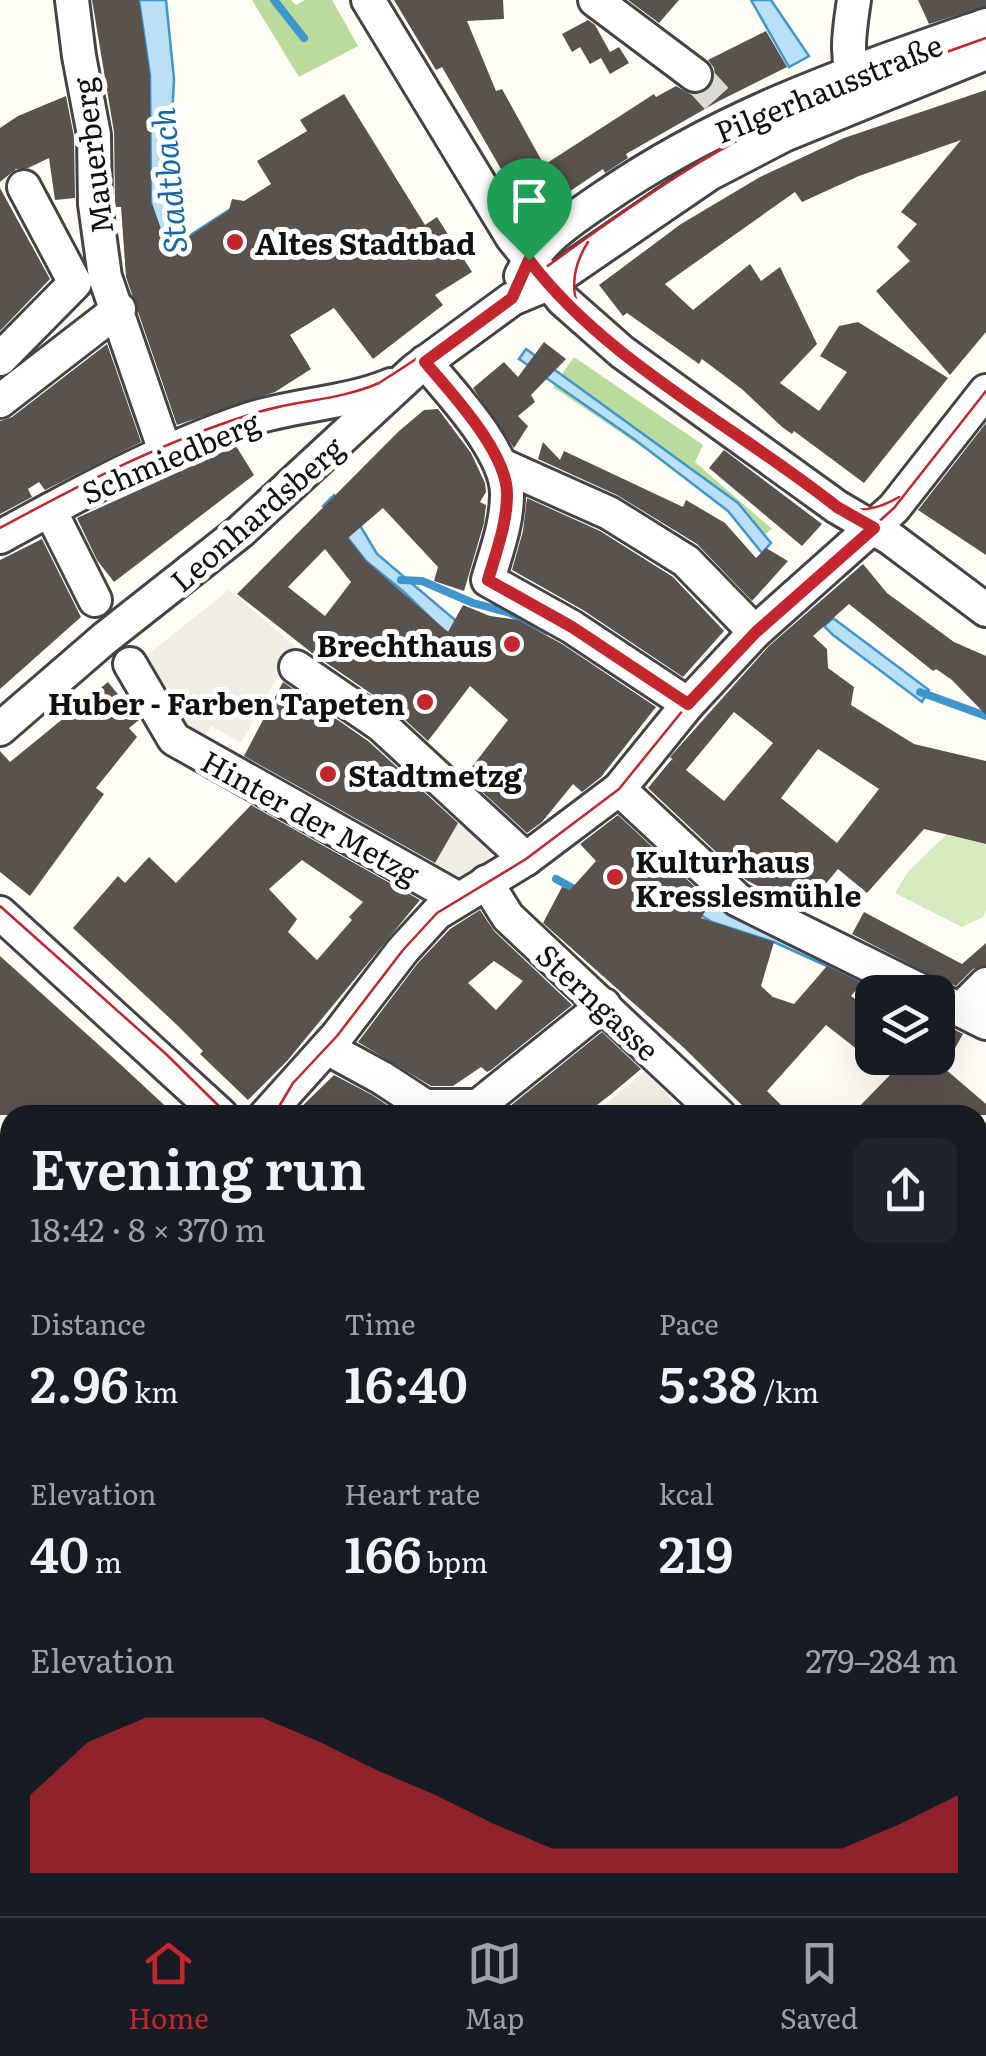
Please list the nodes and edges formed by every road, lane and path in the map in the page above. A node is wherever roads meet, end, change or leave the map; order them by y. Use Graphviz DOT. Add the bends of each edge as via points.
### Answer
graph roads {
  1 [pos="72,0"];
  2 [pos="368,0"];
  3 [pos="595,0"];
  4 [pos="854,0"];
  5 [pos="986,25"];
  6 [pos="986,53"];
  7 [pos="695,75"];
  8 [pos="857,86"];
  9 [pos="24,187"];
  10 [pos="538,272"];
  11 [pos="119,309"];
  12 [pos="0,360"];
  13 [pos="414,371"];
  14 [pos="986,392"];
  15 [pos="0,401"];
  16 [pos="166,454"];
  17 [pos="504,466"];
  18 [pos="50,510"];
  19 [pos="874,528"];
  20 [pos="0,537"];
  21 [pos="94,600"];
  22 [pos="986,610"];
  23 [pos="756,632"];
  24 [pos="130,664"];
  25 [pos="296,667"];
  26 [pos="688,704"];
  27 [pos="0,729"];
  28 [pos="619,789"];
  29 [pos="526,859"];
  30 [pos="486,872"];
  31 [pos="452,887"];
  32 [pos="0,914"];
  33 [pos="890,975"];
  34 [pos="986,984"];
  35 [pos="604,1005"];
  36 [pos="961,1010"];
  37 [pos="327,1048"];
  38 [pos="211,1105"];
  39 [pos="275,1105"];
  40 [pos="423,1105"];
  41 [pos="479,1105"];
  42 [pos="709,1105"];
  1 -- 11 [label="street, Mauerberg" via="94,135 105,277"];
  2 -- 10 [label="street"];
  3 -- 7 [label="street"];
  4 -- 8 [label="street" via="847,45"];
  5 -- 8 [label="street, Pilgerhausstraße"];
  6 -- 8 [label="street, Pilgerhausstraße"];
  8 -- 10 [label="street, Pilgerhausstraße"];
  8 -- 10 [label="street, Pilgerhausstraße" via="724,111 554,232"];
  9 -- 12 [label="street, Mauerberg" via="76,283"];
  10 -- 13 [label="street, Leonhardsberg"];
  10 -- 19 [label="street" via="622,352"];
  11 -- 15 [label="street"];
  11 -- 16 [label="street, Mauerberg"];
  13 -- 16 [label="street, Schmiedberg" via="364,396 255,417"];
  13 -- 17 [label="street"];
  13 -- 27 [label="street, Leonhardsberg" via="241,531"];
  14 -- 19 [label="street"];
  16 -- 18 [label="street, Schmiedberg"];
  17 -- 23 [label="street" via="609,512 686,560"];
  17 -- 26 [label="street" via="504,522 488,580"];
  18 -- 20 [label="street, Schmiedberg"];
  18 -- 21 [label="street"];
  19 -- 22 [label="street"];
  19 -- 23 [label="street"];
  23 -- 26 [label="street"];
  24 -- 31 [label="street, Hinter der Metzg" via="166,730 184,746"];
  25 -- 29 [label="street" via="381,725"];
  26 -- 28 [label="street"];
  28 -- 29 [label="street"];
  28 -- 33 [label="street" via="738,900"];
  29 -- 30 [label="street"];
  30 -- 31 [label="street"];
  30 -- 35 [label="street, Sterngasse" via="508,917"];
  31 -- 37 [label="street"];
  32 -- 38 [label="street"];
  34 -- 36 [label="street"];
  35 -- 41 [label="street"];
  35 -- 42 [label="street, Sterngasse"];
  37 -- 39 [label="street"];
  37 -- 40 [label="street"];
}
